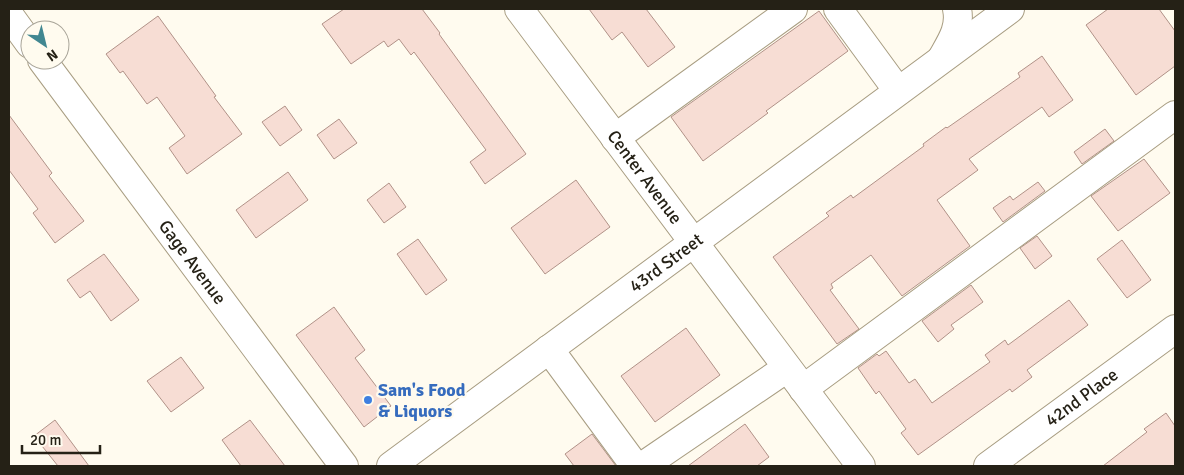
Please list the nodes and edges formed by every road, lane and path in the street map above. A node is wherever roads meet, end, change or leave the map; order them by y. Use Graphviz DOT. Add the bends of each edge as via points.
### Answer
graph roads {
  1 [pos="519,9"];
  2 [pos="793,9"];
  3 [pos="838,9"];
  4 [pos="957,9"];
  5 [pos="992,9"];
  6 [pos="1010,9"];
  7 [pos="9,15"];
  8 [pos="20,30"];
  9 [pos="942,58"];
  10 [pos="49,70"];
  11 [pos="898,91"];
  12 [pos="1175,115"];
  13 [pos="615,138"];
  14 [pos="693,242"];
  15 [pos="1175,329"];
  16 [pos="549,349"];
  17 [pos="795,378"];
  18 [pos="402,463"];
  19 [pos="344,466"];
  20 [pos="636,466"];
  21 [pos="643,466"];
  22 [pos="861,466"];
  23 [pos="988,466"];
  1 -- 13 [label="street, Center Avenue"];
  2 -- 13 [label="street"];
  3 -- 11 [label="street"];
  4 -- 9 [label="street" via="956,32"];
  5 -- 9 [label="street"];
  6 -- 9 [label="street"];
  7 -- 8 [label="street"];
  9 -- 11 [label="street, 43rd Street"];
  10 -- 19 [label="street, Gage Avenue"];
  11 -- 14 [label="street, 43rd Street"];
  12 -- 17 [label="street"];
  13 -- 14 [label="street, Center Avenue"];
  14 -- 16 [label="street, 43rd Street"];
  14 -- 17 [label="street, Center Avenue"];
  15 -- 23 [label="street, 42nd Place"];
  16 -- 18 [label="street, 43rd Street"];
  16 -- 20 [label="street"];
  17 -- 21 [label="street"];
  17 -- 22 [label="street, Center Avenue"];
}
